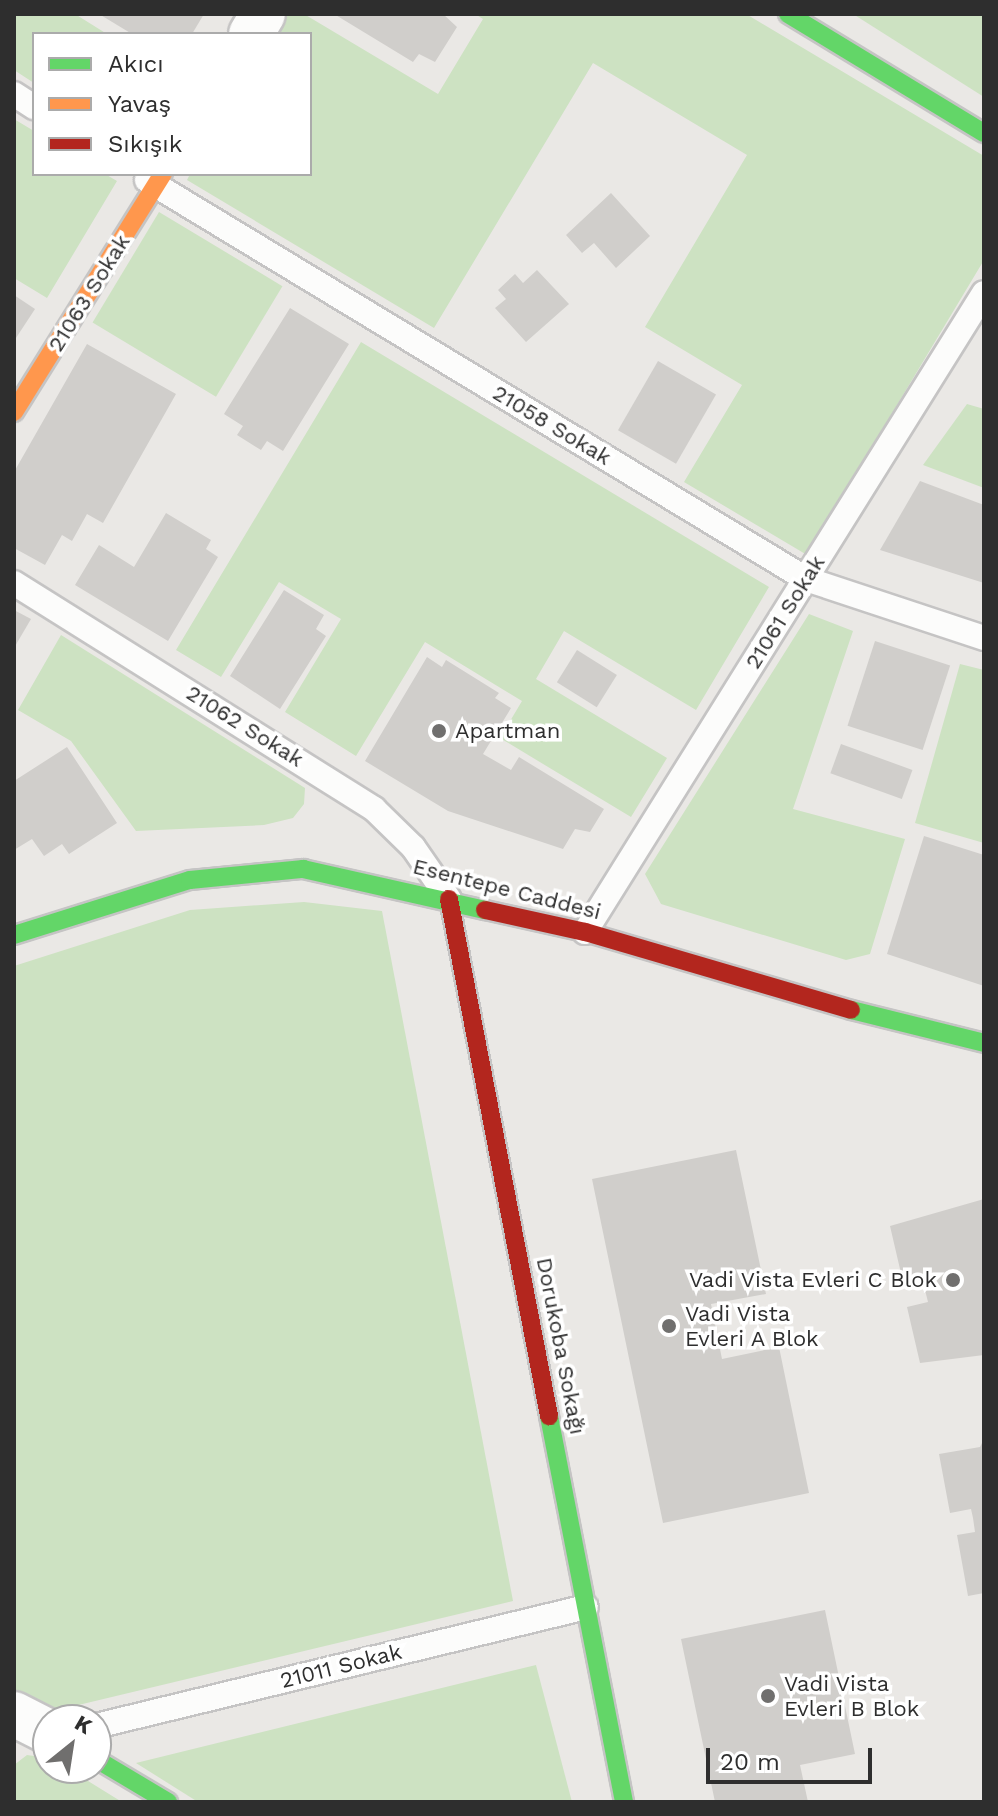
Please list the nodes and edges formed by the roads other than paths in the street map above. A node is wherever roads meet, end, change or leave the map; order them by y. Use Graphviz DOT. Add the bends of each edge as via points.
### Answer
graph roads {
  1 [pos="263,14"];
  2 [pos="788,14"];
  3 [pos="252,32"];
  4 [pos="14,94"];
  5 [pos="32,106"];
  6 [pos="984,133"];
  7 [pos="152,178"];
  8 [pos="984,293"];
  9 [pos="14,412"];
  10 [pos="806,579"];
  11 [pos="14,583"];
  12 [pos="984,638"];
  13 [pos="449,899"];
  14 [pos="585,932"];
  15 [pos="14,935"];
  16 [pos="984,1043"];
  17 [pos="586,1607"];
  18 [pos="14,1714"];
  19 [pos="112,1722"];
  20 [pos="32,1723"];
  21 [pos="112,1769"];
  22 [pos="168,1802"];
  23 [pos="624,1802"];
  1 -- 3 [label="street"];
  2 -- 6 [label="street"];
  4 -- 5 [label="lane"];
  7 -- 9 [label="street, 21063 Sokak"];
  7 -- 10 [label="lane, 21058 Sokak"];
  8 -- 10 [label="lane, 21061 Sokak"];
  10 -- 12 [label="lane, 21058 Sokak"];
  10 -- 14 [label="lane, 21061 Sokak"];
  11 -- 13 [label="lane, 21062 Sokak" via="374,809 413,847"];
  13 -- 14 [label="street, Esentepe Caddesi"];
  13 -- 15 [label="street, Esentepe Caddesi" via="303,869 190,880"];
  13 -- 17 [label="street, Dorukoba Sokağı"];
  14 -- 16 [label="street, Esentepe Caddesi" via="928,1033"];
  17 -- 19 [label="lane, 21011 Sokak"];
  17 -- 23 [label="street, Dorukoba Sokağı"];
  18 -- 20 [label="street"];
  21 -- 22 [label="street"];
}
